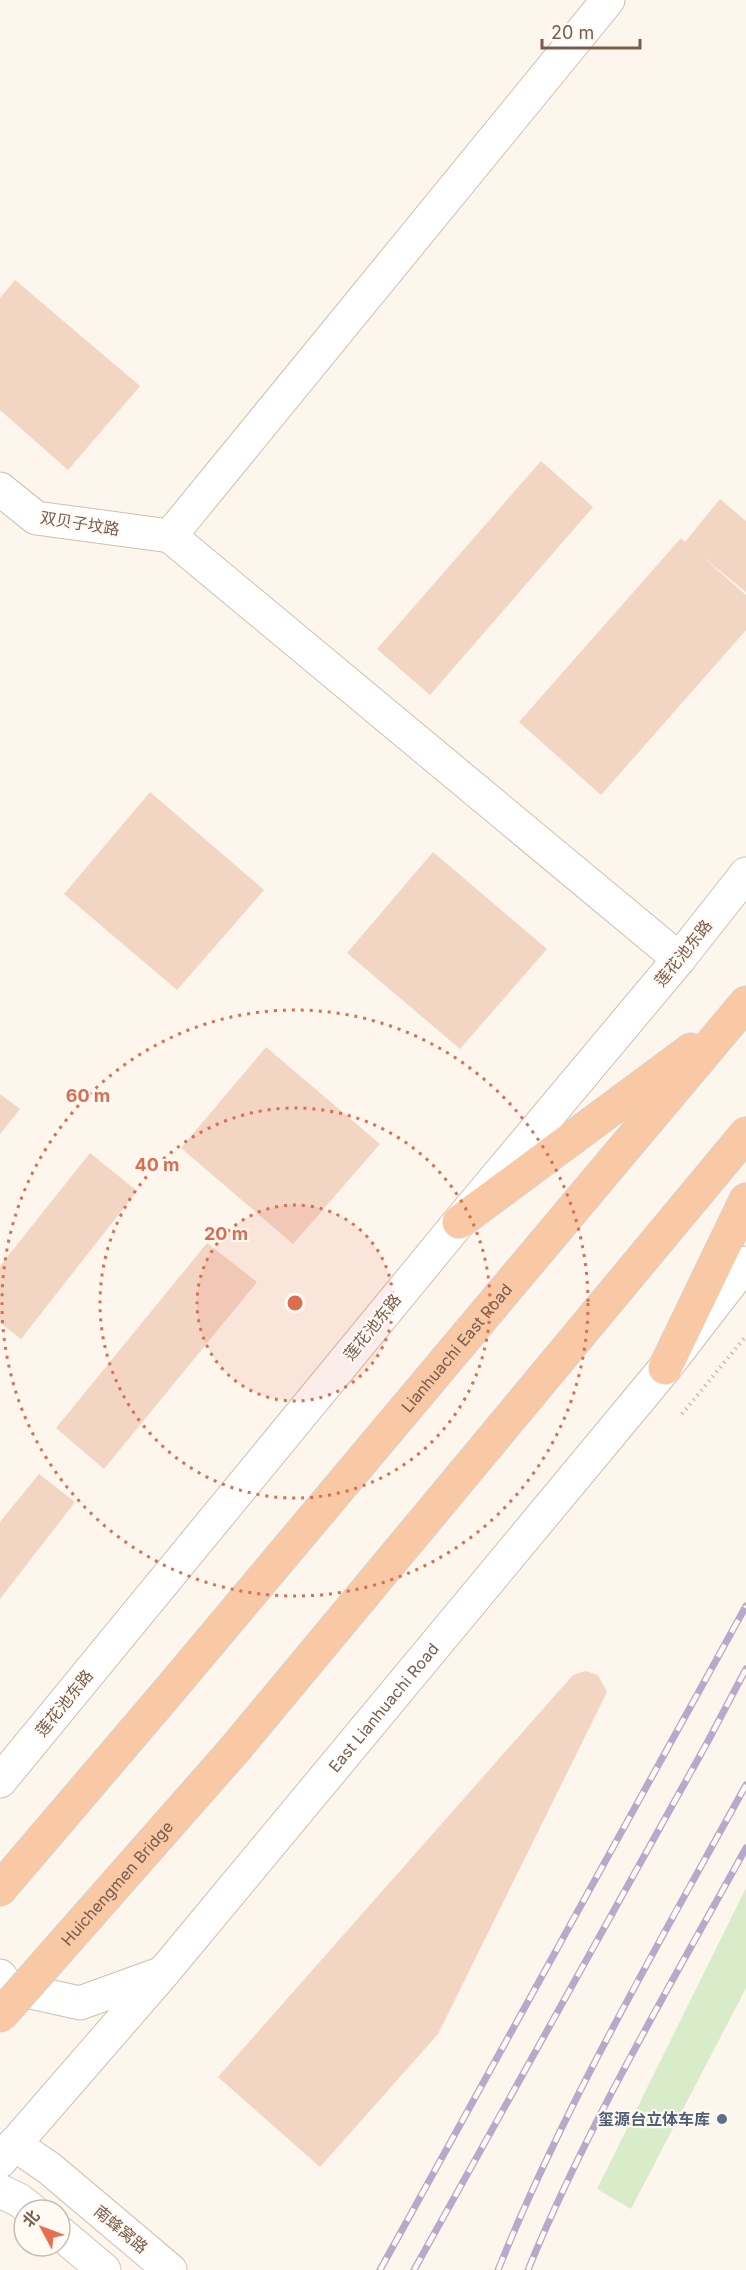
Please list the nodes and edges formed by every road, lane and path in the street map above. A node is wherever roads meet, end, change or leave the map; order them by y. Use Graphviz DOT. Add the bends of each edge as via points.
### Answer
graph roads {
  1 [pos="608,0"];
  2 [pos="0,489"];
  3 [pos="170,536"];
  4 [pos="746,874"];
  5 [pos="679,959"];
  6 [pos="740,1011"];
  7 [pos="746,1134"];
  8 [pos="746,1200"];
  9 [pos="459,1222"];
  10 [pos="746,1263"];
  11 [pos="746,1336"];
  12 [pos="665,1368"];
  13 [pos="682,1414"];
  14 [pos="0,1781"];
  15 [pos="0,1889"];
  16 [pos="163,1973"];
  17 [pos="0,1976"];
  18 [pos="0,2016"];
  19 [pos="5,2146"];
  20 [pos="0,2191"];
  21 [pos="15,2198"];
  22 [pos="72,2244"];
  23 [pos="104,2270"];
  24 [pos="170,2270"];
  1 -- 3 [label="street"];
  2 -- 3 [label="street, 双贝子坟路" via="36,518"];
  3 -- 5 [label="street"];
  4 -- 5 [label="street, 莲花池东路"];
  5 -- 9 [label="street, 莲花池东路"];
  6 -- 9 [label="highway"];
  6 -- 15 [label="highway, Lianhuachi East Road"];
  7 -- 18 [label="highway, Huichengmen Bridge, bridge" via="235,1749"];
  8 -- 12 [label="highway"];
  9 -- 14 [label="street, 莲花池东路"];
  10 -- 12 [label="street, East Lianhuachi Road"];
  11 -- 13 [label="path"];
  12 -- 16 [label="street, East Lianhuachi Road"];
  16 -- 17 [label="street" via="80,2003 9,1987"];
  16 -- 19 [label="street, East Lianhuachi Road"];
  19 -- 24 [label="street, 南蜂窝路" via="50,2168"];
  20 -- 21 [label="street"];
  22 -- 23 [label="street"];
}
